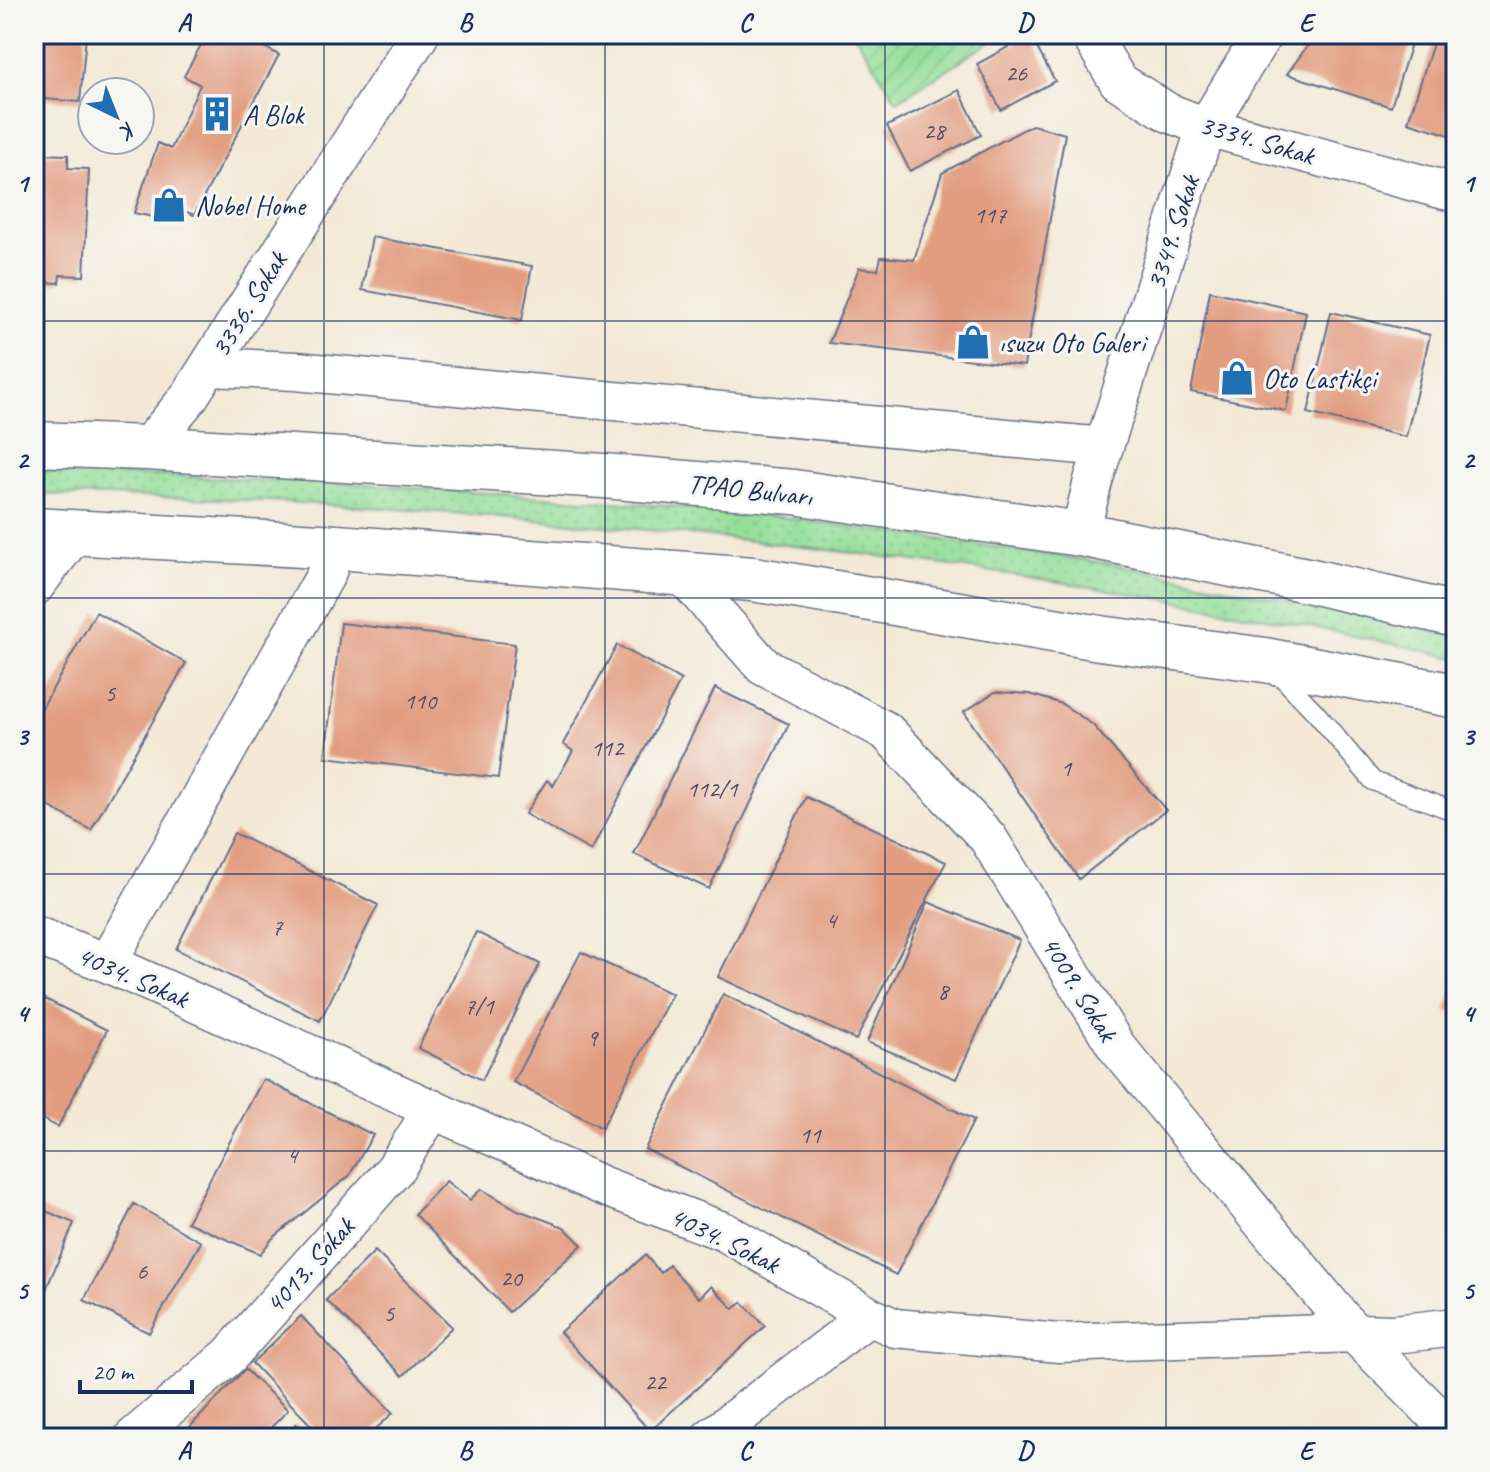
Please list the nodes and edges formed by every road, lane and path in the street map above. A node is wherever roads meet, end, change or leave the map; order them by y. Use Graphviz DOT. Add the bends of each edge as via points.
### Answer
graph roads {
  1 [pos="420,34"];
  2 [pos="1090,34"];
  3 [pos="1263,34"];
  4 [pos="1206,127"];
  5 [pos="1456,193"];
  6 [pos="209,367"];
  7 [pos="34,444"];
  8 [pos="1103,447"];
  9 [pos="147,448"];
  10 [pos="34,530"];
  11 [pos="77,531"];
  12 [pos="1080,534"];
  13 [pos="337,547"];
  14 [pos="682,574"];
  15 [pos="34,587"];
  16 [pos="1456,615"];
  17 [pos="1265,660"];
  18 [pos="1456,696"];
  19 [pos="1456,812"];
  20 [pos="34,935"];
  21 [pos="107,963"];
  22 [pos="433,1109"];
  23 [pos="869,1316"];
  24 [pos="1456,1327"];
  25 [pos="1354,1333"];
  26 [pos="1456,1435"];
  27 [pos="133,1438"];
  28 [pos="710,1438"];
  1 -- 6 [label="street, 3336. Sokak"];
  2 -- 4 [label="street, 3334. Sokak" via="1118,81 1169,113"];
  3 -- 4 [label="street, 3349. Sokak"];
  4 -- 5 [label="street, 3334. Sokak"];
  4 -- 8 [label="street, 3349. Sokak"];
  6 -- 8 [label="street"];
  6 -- 9 [label="street, 3336. Sokak"];
  7 -- 9 [label="highway, TPAO Bulvarı"];
  8 -- 12 [label="street, 3349. Sokak"];
  9 -- 12 [label="highway, TPAO Bulvarı" via="794,492"];
  10 -- 11 [label="highway"];
  11 -- 13 [label="highway"];
  11 -- 15 [label="street"];
  12 -- 16 [label="highway, TPAO Bulvarı"];
  13 -- 14 [label="highway"];
  13 -- 21 [label="street"];
  14 -- 17 [label="highway" via="753,579 1100,638"];
  14 -- 25 [label="street, 4009. Sokak" via="763,666 886,731 988,838 1116,1046"];
  17 -- 18 [label="highway"];
  17 -- 19 [label="lane" via="1373,781"];
  20 -- 21 [label="street, 4034. Sokak"];
  21 -- 22 [label="street, 4034. Sokak"];
  22 -- 23 [label="street, 4034. Sokak" via="603,1186 725,1232"];
  22 -- 27 [label="street, 4013. Sokak" via="395,1169 229,1356"];
  23 -- 25 [label="street, 4034. Sokak" via="895,1328 1059,1343"];
  23 -- 28 [label="street"];
  24 -- 25 [label="street, 4034. Sokak"];
  25 -- 26 [label="street, 4009. Sokak"];
}
